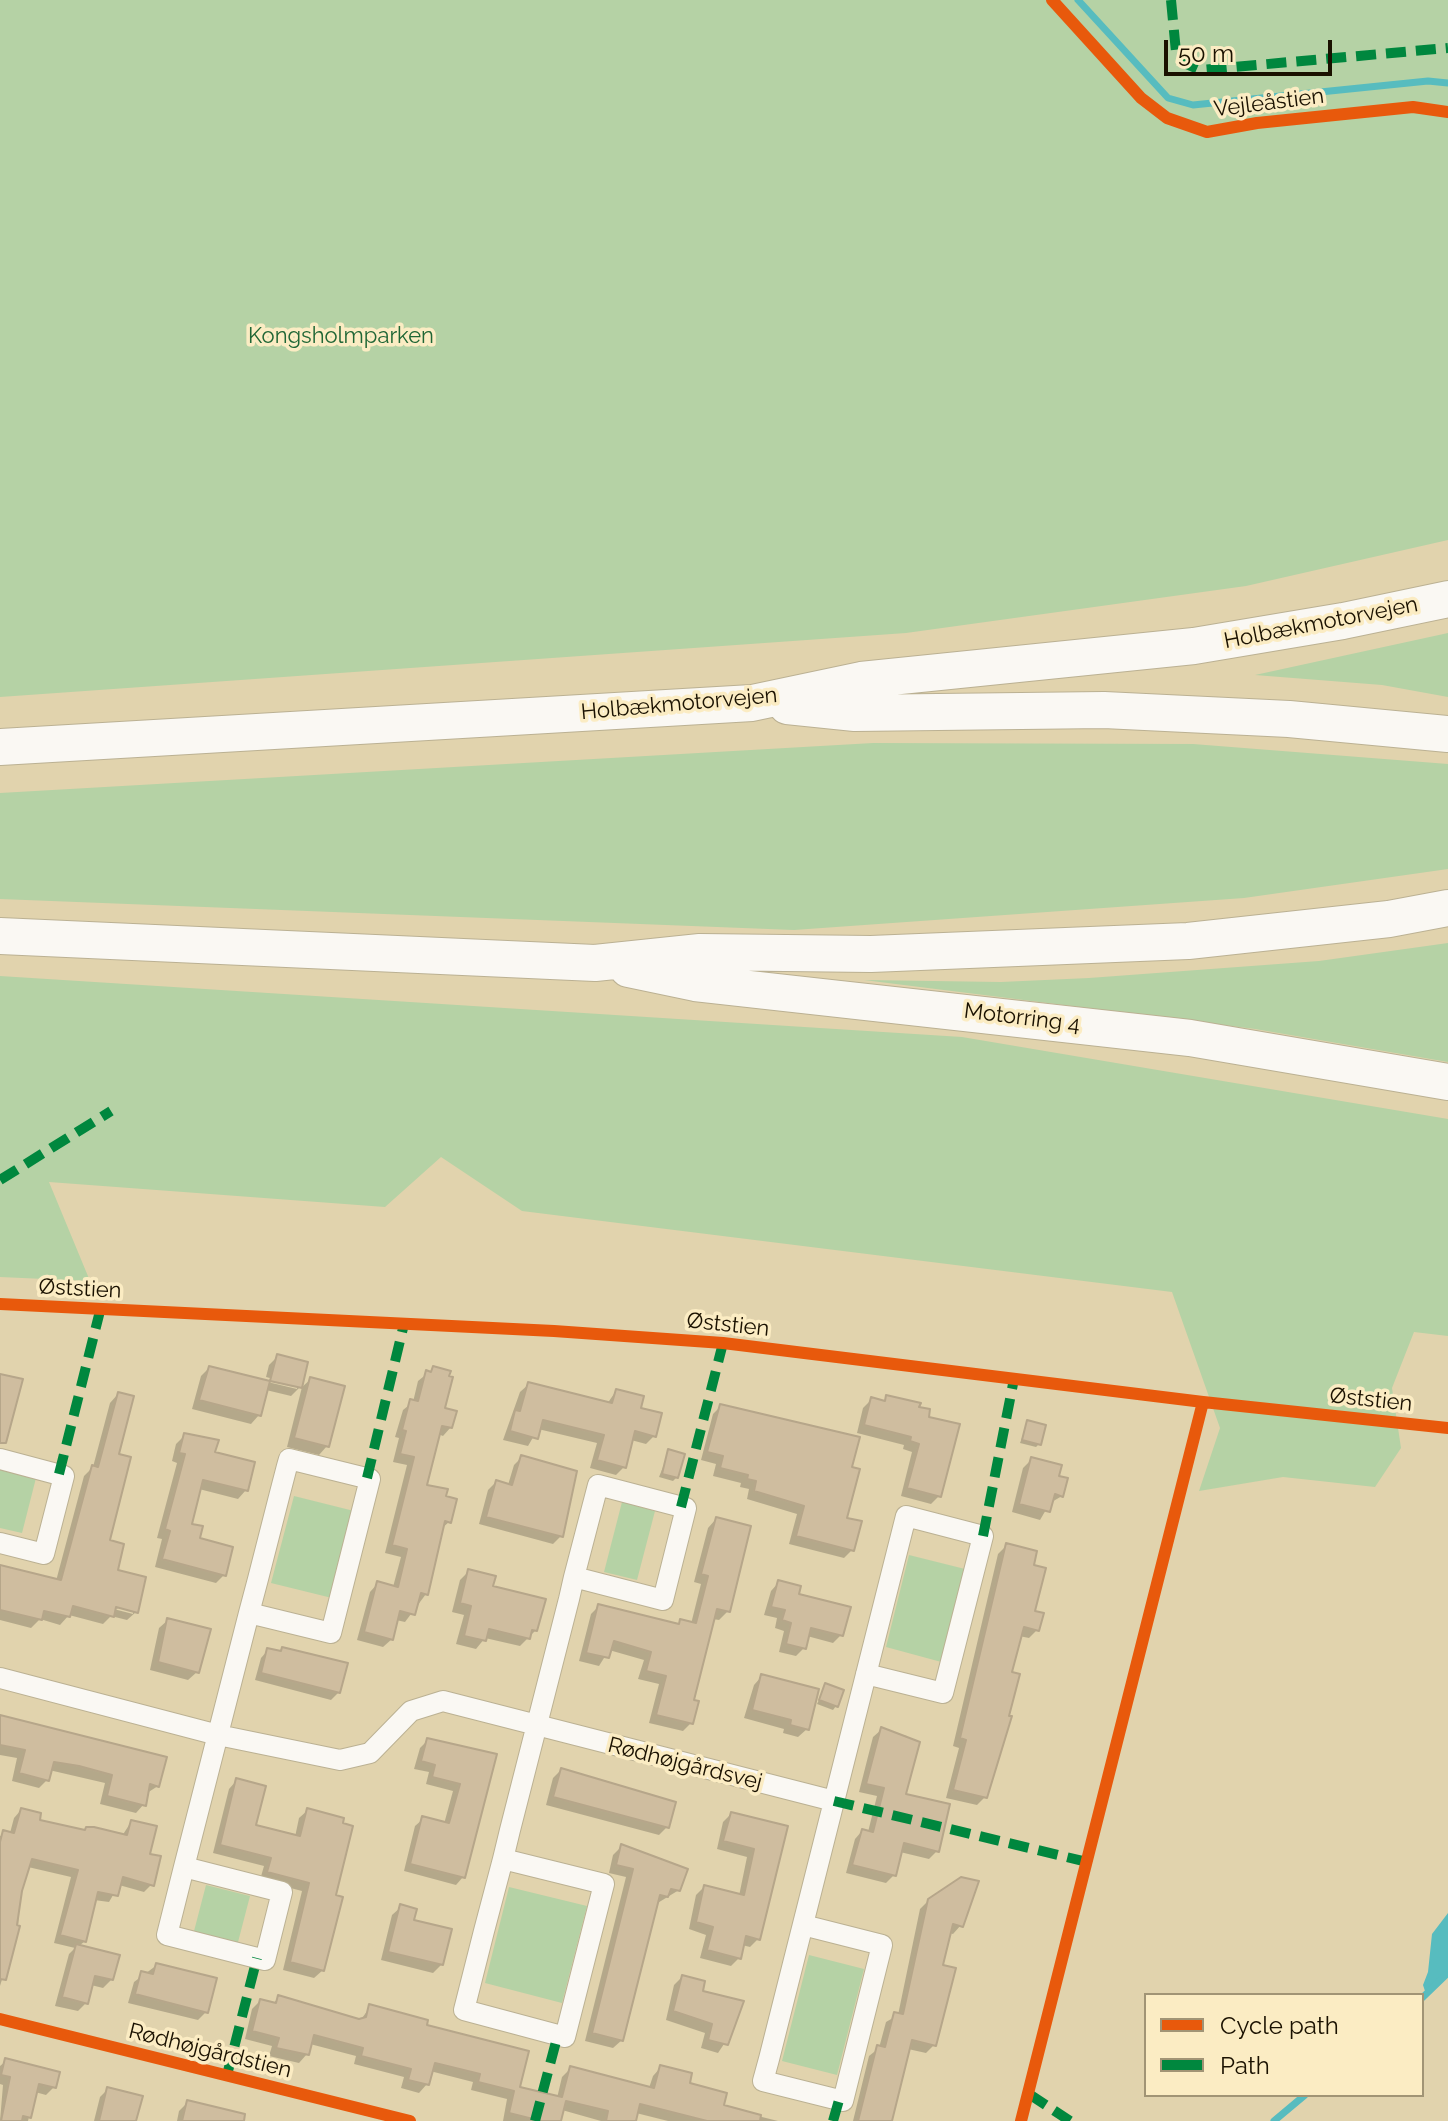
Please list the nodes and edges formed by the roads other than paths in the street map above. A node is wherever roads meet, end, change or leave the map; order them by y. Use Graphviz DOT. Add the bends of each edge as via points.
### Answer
graph roads {
  1 [pos="1448,599"];
  2 [pos="752,703"];
  3 [pos="1448,734"];
  4 [pos="0,747"];
  5 [pos="1448,908"];
  6 [pos="0,936"];
  7 [pos="595,963"];
  8 [pos="1448,1082"];
  9 [pos="0,1459"];
  10 [pos="0,1543"];
  11 [pos="574,1577"];
  12 [pos="249,1613"];
  13 [pos="866,1674"];
  14 [pos="0,1678"];
  15 [pos="536,1727"];
  16 [pos="218,1735"];
  17 [pos="834,1801"];
  18 [pos="503,1859"];
  19 [pos="184,1867"];
  20 [pos="803,1925"];
  1 -- 2 [label="highway, Holbækmotorvejen" via="1194,646 861,680"];
  2 -- 3 [label="highway" via="855,713 1104,710"];
  2 -- 4 [label="highway, Holbækmotorvejen"];
  5 -- 7 [label="highway" via="1188,941 871,954 700,952"];
  6 -- 7 [label="highway"];
  7 -- 8 [label="highway, Motorring 4" via="695,983 1190,1038"];
  9 -- 10 [label="street" via="64,1476 44,1554"];
  11 -- 11 [label="street" via="663,1600 686,1508 598,1485"];
  11 -- 15 [label="street"];
  12 -- 12 [label="street" via="289,1459 370,1479 331,1633"];
  12 -- 16 [label="street"];
  13 -- 13 [label="street" via="906,1516 983,1536 943,1693"];
  13 -- 17 [label="street"];
  14 -- 16 [label="street, Rødhøjgårdsvej"];
  15 -- 16 [label="street, Rødhøjgårdsvej" via="443,1701 411,1711 370,1753 340,1760"];
  15 -- 17 [label="street, Rødhøjgårdsvej"];
  15 -- 18 [label="street"];
  16 -- 19 [label="street"];
  17 -- 20 [label="street"];
  18 -- 18 [label="street" via="464,2010 565,2037 604,1884"];
  19 -- 19 [label="street" via="282,1892 265,1960 167,1935"];
  20 -- 20 [label="street" via="882,1945 843,2101 763,2081"];
}
